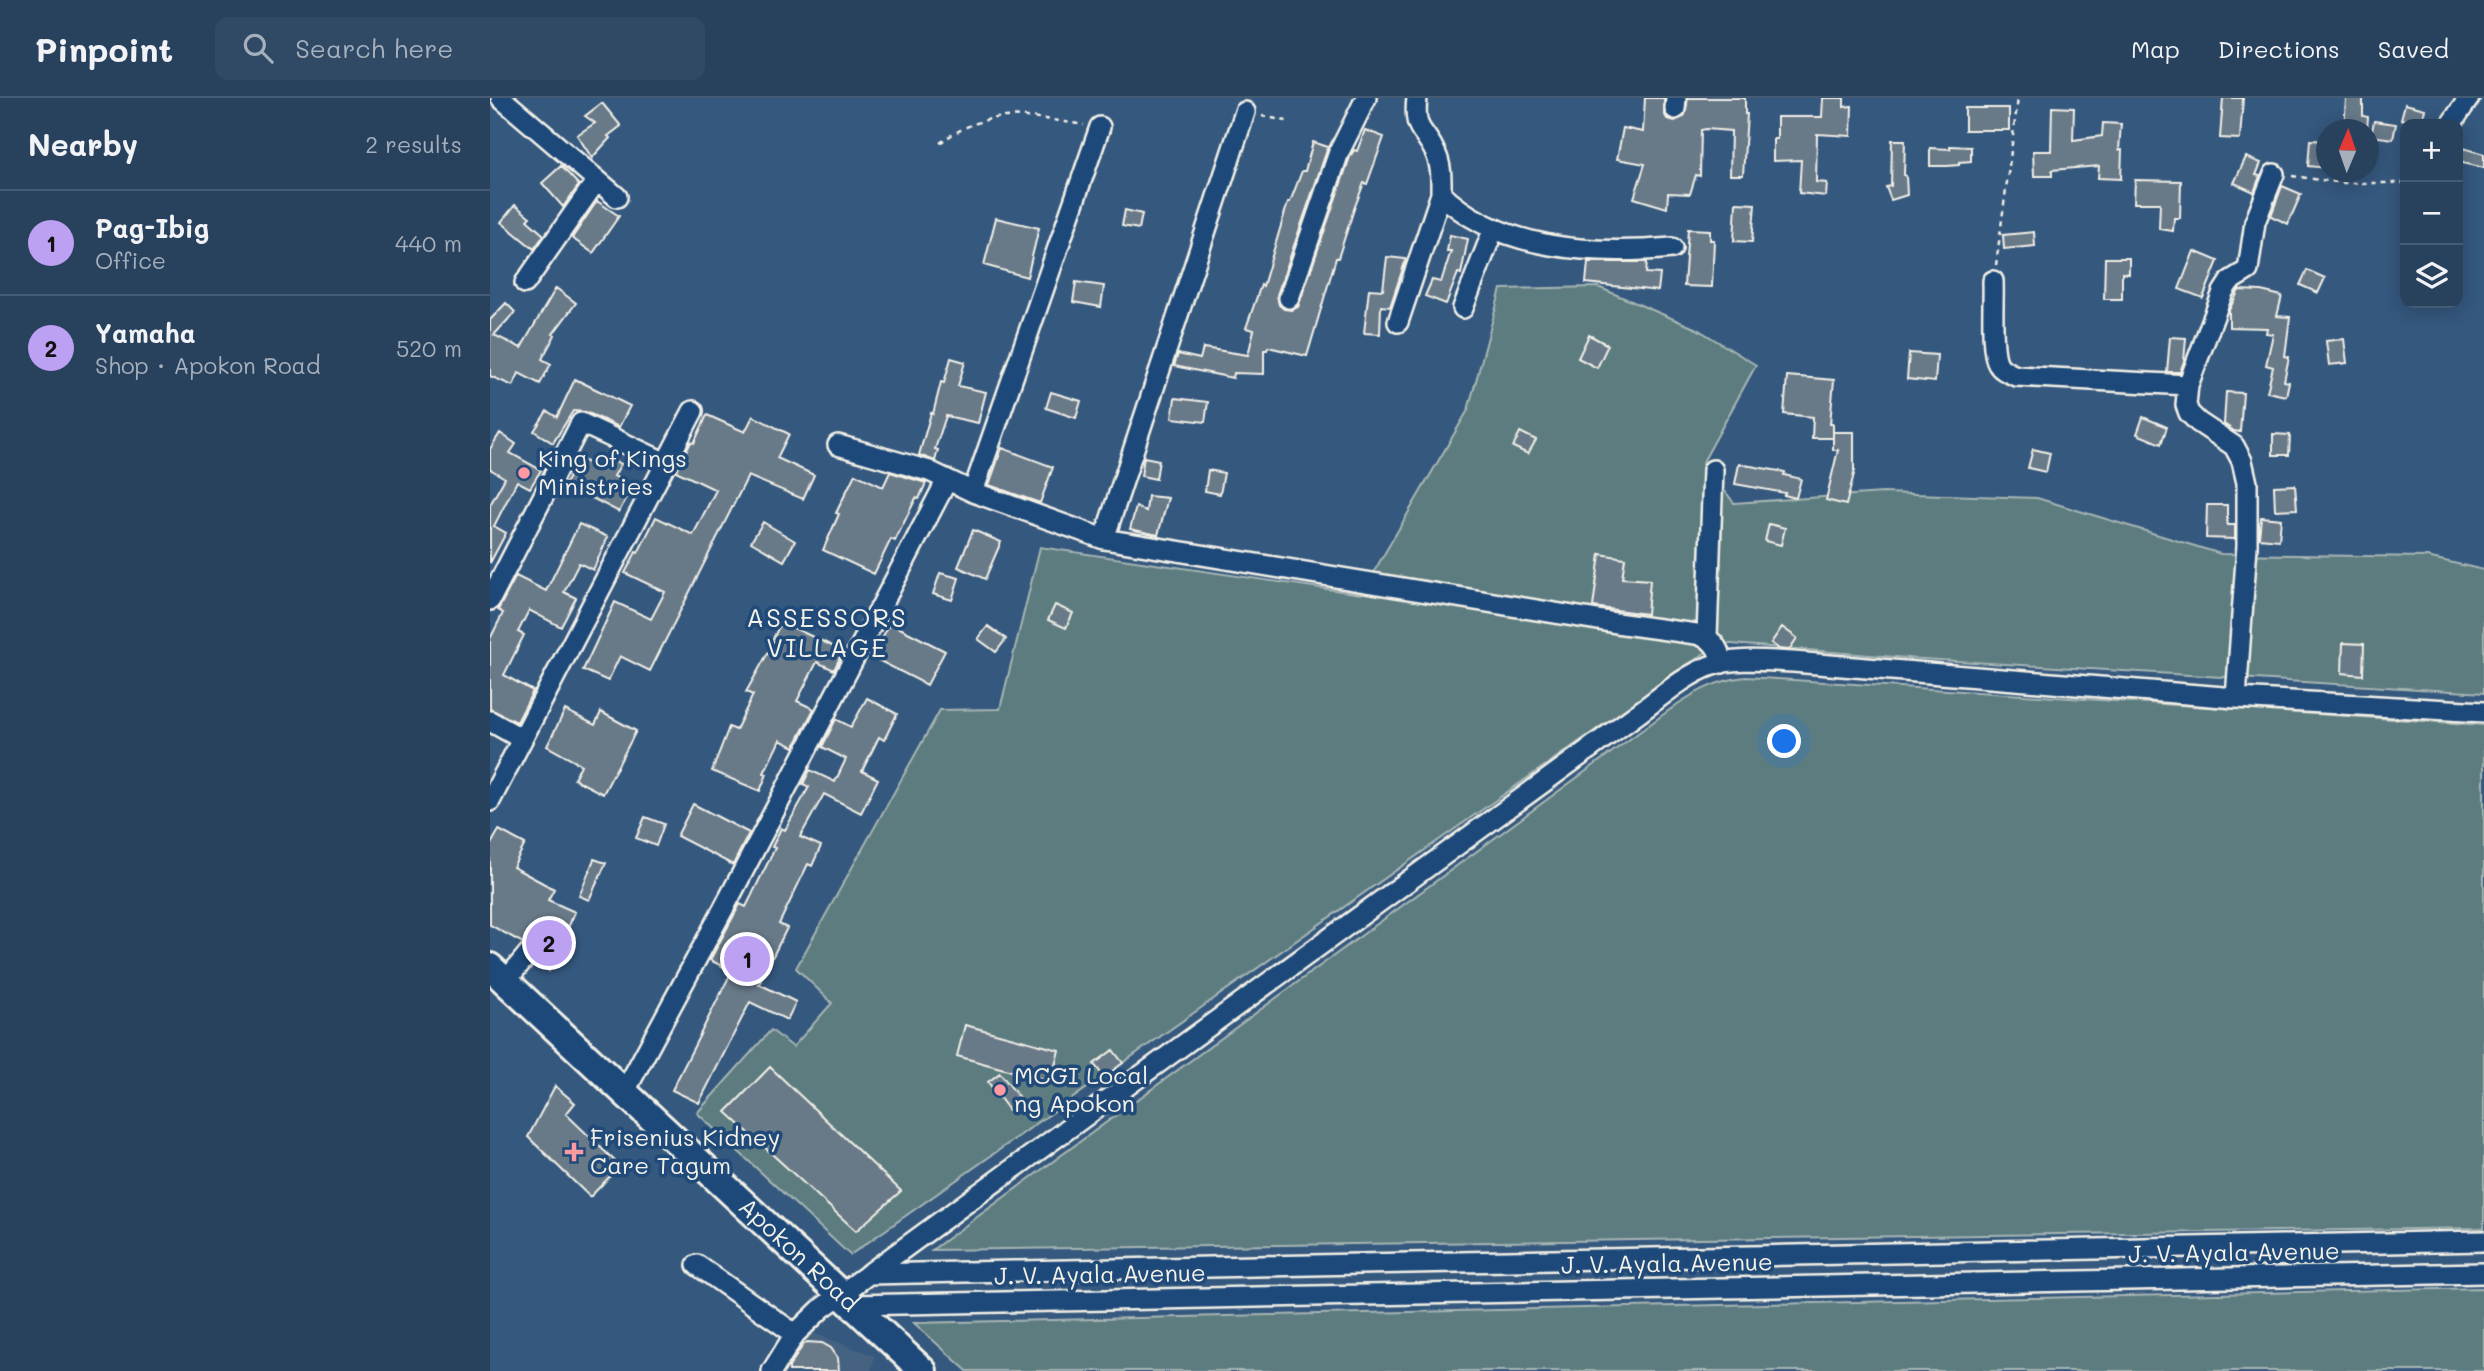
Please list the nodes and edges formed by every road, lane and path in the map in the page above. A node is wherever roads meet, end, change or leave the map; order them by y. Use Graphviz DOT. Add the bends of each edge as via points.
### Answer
graph roads {
  1 [pos="501,98"];
  2 [pos="1366,98"];
  3 [pos="1418,98"];
  4 [pos="2018,98"];
  5 [pos="2465,99"];
  6 [pos="1245,112"];
  7 [pos="2454,119"];
  8 [pos="1286,121"];
  9 [pos="1100,127"];
  10 [pos="940,143"];
  11 [pos="2274,174"];
  12 [pos="597,180"];
  13 [pos="2400,183"];
  14 [pos="1441,194"];
  15 [pos="617,197"];
  16 [pos="1494,228"];
  17 [pos="1672,248"];
  18 [pos="1993,281"];
  19 [pos="525,283"];
  20 [pos="1289,298"];
  21 [pos="1464,308"];
  22 [pos="1398,322"];
  23 [pos="2188,385"];
  24 [pos="693,411"];
  25 [pos="838,445"];
  26 [pos="666,463"];
  27 [pos="1713,470"];
  28 [pos="947,480"];
  29 [pos="973,492"];
  30 [pos="1104,539"];
  31 [pos="490,600"];
  32 [pos="1707,637"];
  33 [pos="1722,663"];
  34 [pos="2236,698"];
  35 [pos="2484,712"];
  36 [pos="490,722"];
  37 [pos="522,738"];
  38 [pos="490,801"];
  39 [pos="528,954"];
  40 [pos="498,974"];
  41 [pos="624,1093"];
  42 [pos="2484,1241"];
  43 [pos="2015,1251"];
  44 [pos="1457,1262"];
  45 [pos="697,1265"];
  46 [pos="2484,1273"];
  47 [pos="868,1274"];
  48 [pos="2015,1282"];
  49 [pos="1458,1293"];
  50 [pos="846,1300"];
  51 [pos="795,1334"];
  52 [pos="772,1371"];
  53 [pos="923,1371"];
  1 -- 12 [label="street"];
  2 -- 20 [label="street" via="1339,152"];
  3 -- 14 [label="street" via="1416,125 1440,165"];
  4 -- 18 [label="path"];
  5 -- 7 [label="street"];
  6 -- 8 [label="path"];
  6 -- 30 [label="street"];
  9 -- 10 [label="path" via="993,117"];
  9 -- 29 [label="street"];
  11 -- 13 [label="path" via="2343,183"];
  11 -- 23 [label="street" via="2255,222 2248,270 2222,292"];
  12 -- 15 [label="street"];
  12 -- 19 [label="street"];
  14 -- 16 [label="street"];
  14 -- 22 [label="street"];
  16 -- 17 [label="street" via="1586,251"];
  16 -- 21 [label="street"];
  18 -- 23 [label="street" via="1995,352 2004,371 2017,376"];
  23 -- 34 [label="street" via="2189,413 2234,446 2246,483"];
  24 -- 26 [label="street"];
  25 -- 28 [label="street"];
  26 -- 31 [label="street" via="581,423"];
  26 -- 37 [label="street"];
  27 -- 32 [label="street"];
  28 -- 29 [label="street"];
  28 -- 41 [label="street"];
  29 -- 30 [label="street"];
  30 -- 32 [label="street"];
  32 -- 33 [label="street" via="1719,649"];
  33 -- 34 [label="street" via="1793,662"];
  33 -- 47 [label="street" via="1683,681"];
  34 -- 35 [label="street"];
  36 -- 37 [label="street"];
  37 -- 38 [label="street"];
  39 -- 40 [label="street"];
  40 -- 41 [label="highway, Apokon Road"];
  41 -- 50 [label="highway, Apokon Road"];
  42 -- 43 [label="street, J. V. Ayala Avenue"];
  43 -- 44 [label="street, J. V. Ayala Avenue"];
  43 -- 48 [label="street"];
  44 -- 47 [label="street, J. V. Ayala Avenue"];
  44 -- 49 [label="street"];
  45 -- 51 [label="street"];
  46 -- 48 [label="street, J. V. Ayala Avenue"];
  47 -- 50 [label="street"];
  48 -- 49 [label="street, J. V. Ayala Avenue"];
  49 -- 50 [label="street, J. V. Ayala Avenue"];
  50 -- 51 [label="street" via="807,1320"];
  50 -- 53 [label="highway, Apokon Road"];
  51 -- 52 [label="street"];
}
